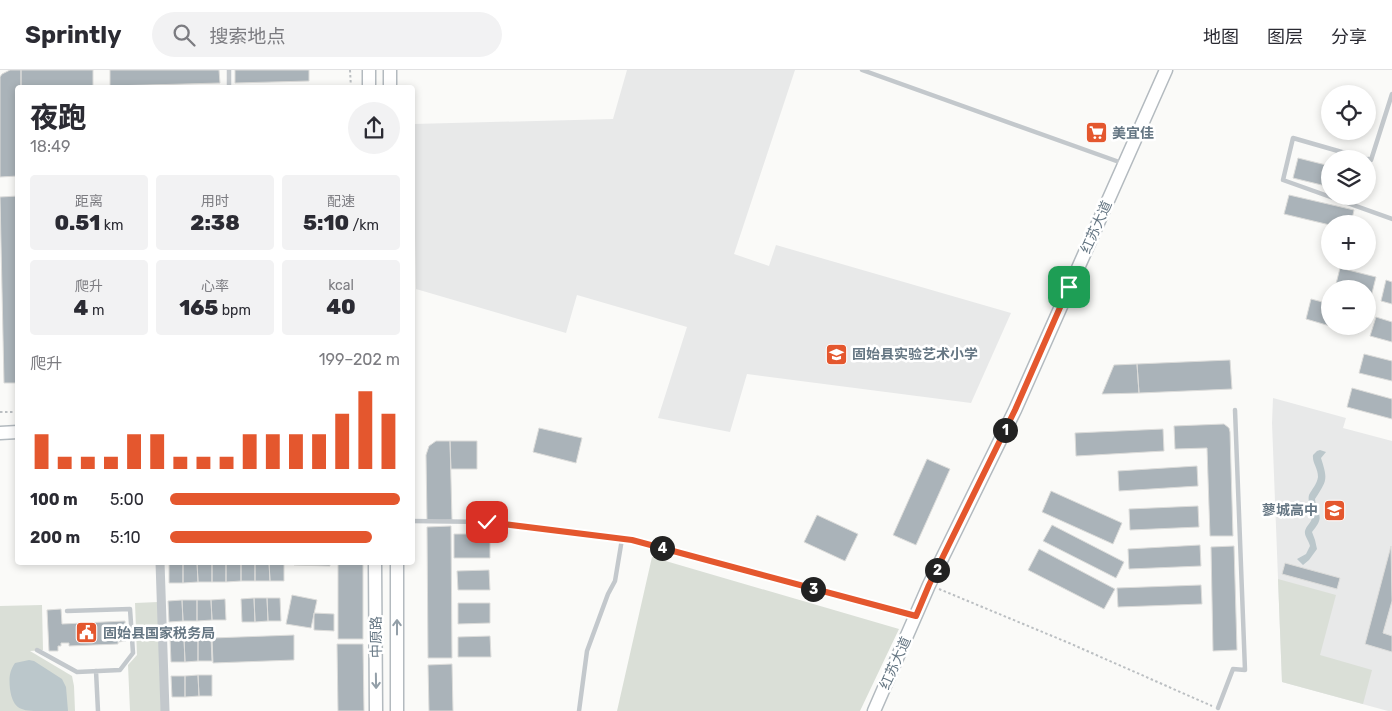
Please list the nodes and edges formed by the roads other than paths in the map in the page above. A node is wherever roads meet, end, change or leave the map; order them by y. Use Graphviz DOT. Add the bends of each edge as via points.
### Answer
graph roads {
  1 [pos="228,70"];
  2 [pos="369,70"];
  3 [pos="390,70"];
  4 [pos="862,70"];
  5 [pos="1166,70"];
  6 [pos="229,85"];
  7 [pos="370,85"];
  8 [pos="390,85"];
  9 [pos="1392,94"];
  10 [pos="1335,150"];
  11 [pos="1374,150"];
  12 [pos="1124,164"];
  13 [pos="1321,194"];
  14 [pos="1353,205"];
  15 [pos="1392,219"];
  16 [pos="1234,410"];
  17 [pos="15,432"];
  18 [pos="0,433"];
  19 [pos="415,521"];
  20 [pos="622,539"];
  21 [pos="160,565"];
  22 [pos="375,565"];
  23 [pos="397,565"];
  24 [pos="67,611"];
  25 [pos="916,616"];
  26 [pos="37,650"];
  27 [pos="96,671"];
  28 [pos="1218,708"];
  29 [pos="98,711"];
  30 [pos="165,711"];
  31 [pos="376,711"];
  32 [pos="397,711"];
  33 [pos="579,711"];
  34 [pos="874,711"];
  1 -- 6 [label="lane"];
  2 -- 7 [label="main road"];
  3 -- 8 [label="main road"];
  4 -- 12 [label="lane"];
  5 -- 12 [label="main road, 红苏大道"];
  9 -- 11 [label="lane"];
  10 -- 13 [label="lane" via="1293,138 1283,180"];
  12 -- 25 [label="main road, 红苏大道" via="1015,410"];
  14 -- 15 [label="lane"];
  16 -- 28 [label="lane" via="1245,670 1233,669"];
  17 -- 18 [label="main road"];
  19 -- 20 [label="lane" via="487,522"];
  20 -- 25 [label="lane"];
  20 -- 33 [label="lane" via="614,581 587,651"];
  21 -- 30 [label="street"];
  22 -- 31 [label="main road, 中原路, one-way"];
  32 -- 23 [label="main road, 中原路, one-way"];
  24 -- 27 [label="lane" via="130,609 133,653 120,670"];
  25 -- 34 [label="main road, 红苏大道"];
  26 -- 27 [label="lane" via="77,672"];
  27 -- 29 [label="lane"];
}
